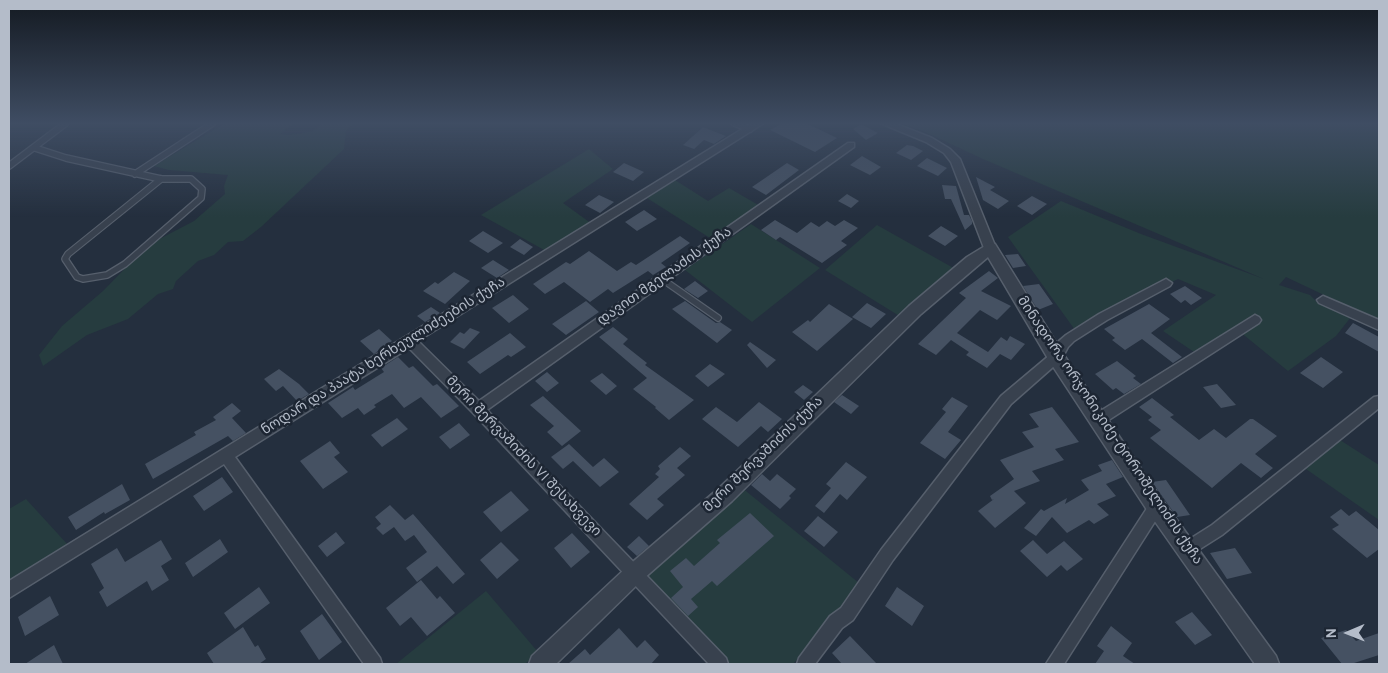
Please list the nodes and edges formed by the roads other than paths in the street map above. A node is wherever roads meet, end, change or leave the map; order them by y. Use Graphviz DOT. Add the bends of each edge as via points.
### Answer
graph roads {
  1 [pos="26,154"];
  2 [pos="55,154"];
  3 [pos="165,154"];
  4 [pos="709,154"];
  5 [pos="838,154"];
  6 [pos="950,154"];
  7 [pos="9,166"];
  8 [pos="135,174"];
  9 [pos="161,179"];
  10 [pos="990,248"];
  11 [pos="662,279"];
  12 [pos="1166,283"];
  13 [pos="1323,300"];
  14 [pos="718,318"];
  15 [pos="1255,320"];
  16 [pos="1379,325"];
  17 [pos="410,341"];
  18 [pos="1056,357"];
  19 [pos="1379,401"];
  20 [pos="478,409"];
  21 [pos="1098,419"];
  22 [pos="226,456"];
  23 [pos="1156,506"];
  24 [pos="1187,549"];
  25 [pos="635,573"];
  26 [pos="9,590"];
  27 [pos="374,664"];
  28 [pos="540,664"];
  29 [pos="720,664"];
  30 [pos="805,664"];
  31 [pos="1054,664"];
  32 [pos="1268,664"];
  1 -- 7 [label="lane"];
  2 -- 8 [label="lane"];
  3 -- 8 [label="lane"];
  4 -- 17 [label="street, ნოდარ და პაატა ხერხეულიძეების ქუჩა"];
  5 -- 11 [label="street, დავით მგელაძის ქუჩა"];
  6 -- 10 [label="street, მინადორა ორჯონიკიძე-ტოროშელიძის ქუჩა" via="956,161"];
  8 -- 9 [label="lane"];
  9 -- 9 [label="lane" via="191,179 202,189 201,198 125,264 93,279 77,277 65,259 68,254"];
  10 -- 18 [label="street, მინადორა ორჯონიკიძე-ტოროშელიძის ქუჩა"];
  10 -- 25 [label="street, მერი შერვაშიძის ქუჩა" via="915,310 725,495"];
  11 -- 14 [label="lane"];
  11 -- 20 [label="street, დავით მგელაძის ქუჩა"];
  12 -- 18 [label="street" via="1070,338"];
  13 -- 16 [label="street"];
  15 -- 21 [label="street"];
  17 -- 20 [label="street, მერი შერვაშიძის VI შესახვევი"];
  17 -- 22 [label="street, ნოდარ და პაატა ხერხეულიძეების ქუჩა"];
  18 -- 21 [label="street, მინადორა ორჯონიკიძე-ტოროშელიძის ქუჩა"];
  18 -- 30 [label="street" via="1006,400 887,555 847,614 836,622"];
  19 -- 24 [label="street" via="1217,530"];
  20 -- 25 [label="street, მერი შერვაშიძის VI შესახვევი"];
  21 -- 23 [label="street, მინადორა ორჯონიკიძე-ტოროშელიძის ქუჩა"];
  22 -- 26 [label="street, ნოდარ და პაატა ხერხეულიძეების ქუჩა"];
  22 -- 27 [label="street"];
  23 -- 24 [label="street, მინადორა ორჯონიკიძე-ტოროშელიძის ქუჩა"];
  23 -- 31 [label="street"];
  24 -- 32 [label="street, მინადორა ორჯონიკიძე-ტოროშელიძის ქუჩა"];
  25 -- 28 [label="street, მერი შერვაშიძის ქუჩა"];
  25 -- 29 [label="street, მერი შერვაშიძის VI შესახვევი"];
}
